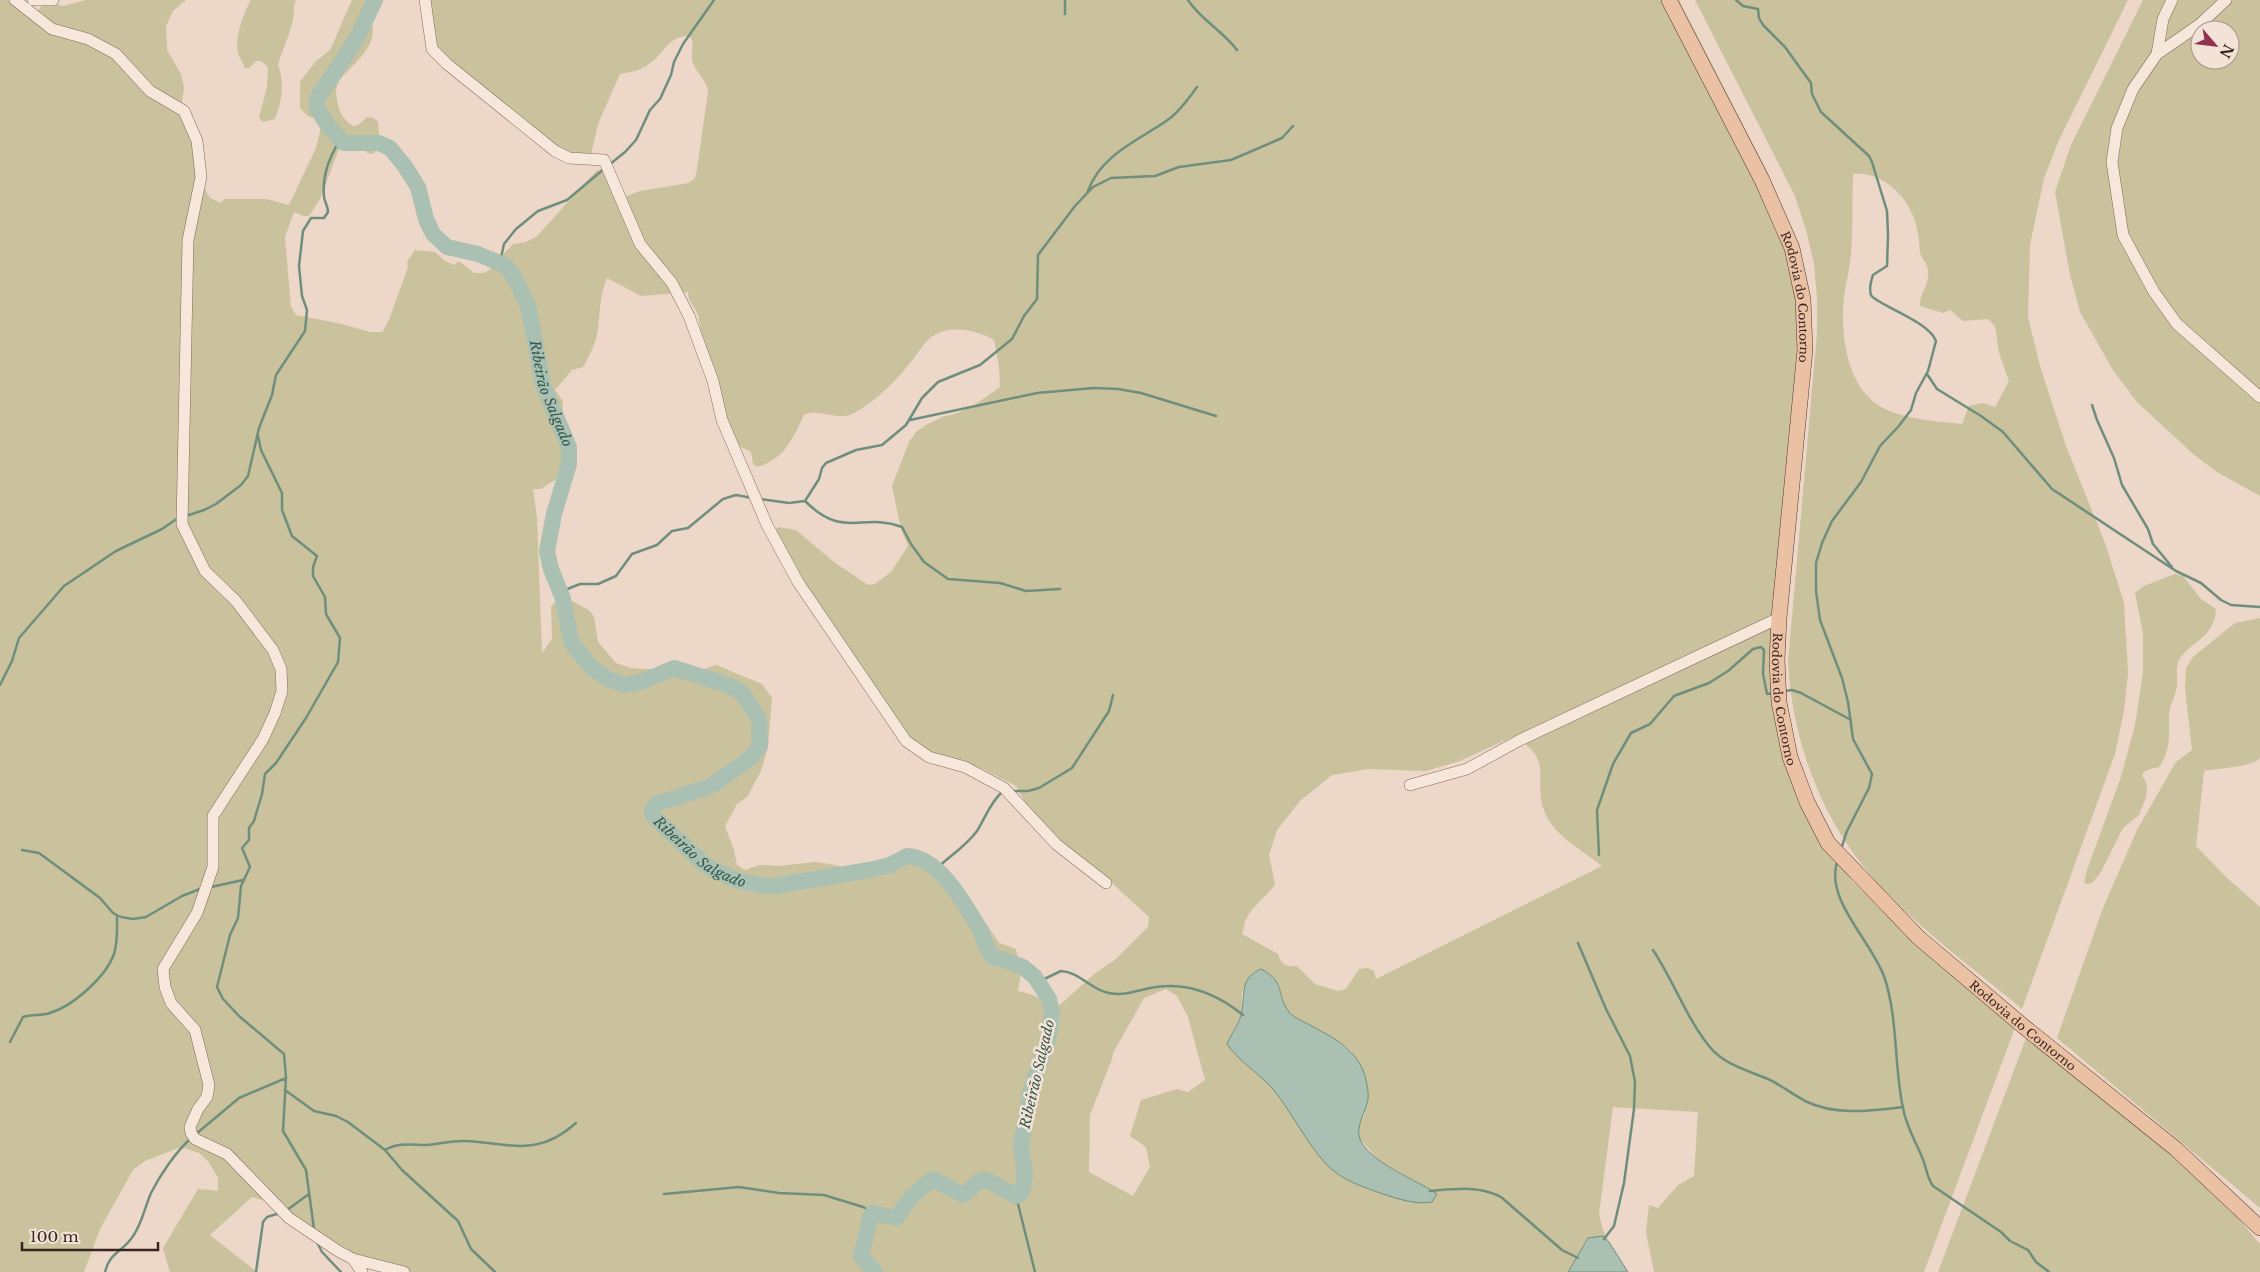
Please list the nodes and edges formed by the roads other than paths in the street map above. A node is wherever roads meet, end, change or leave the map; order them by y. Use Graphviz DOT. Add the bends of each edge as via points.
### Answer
graph roads {
  1 [pos="15,0"];
  2 [pos="33,0"];
  3 [pos="54,0"];
  4 [pos="425,0"];
  5 [pos="1669,0"];
  6 [pos="2172,0"];
  7 [pos="2226,0"];
  8 [pos="2157,54"];
  9 [pos="2260,397"];
  10 [pos="1779,618"];
  11 [pos="1410,785"];
  12 [pos="1106,883"];
  13 [pos="2260,1228"];
  14 [pos="353,1259"];
  15 [pos="362,1272"];
  16 [pos="404,1272"];
  1 -- 14 [label="street" via="52,29 88,39 116,54 150,91 184,112 197,141 201,177 188,240 182,524 205,571 236,601 273,650 281,669 282,691 263,739 213,816 213,866 197,913 166,963 163,976 172,1003 195,1030 209,1085 190,1127 195,1139 227,1154 289,1218"];
  2 -- 3 [label="street"];
  4 -- 12 [label="street" via="432,49 447,64 555,150 569,158 604,160 640,244 672,283 689,316 713,381 722,420 767,525 798,582 906,741 930,757 965,767 1004,788 1056,844"];
  5 -- 10 [label="main road, Rodovia do Contorno" via="1762,180 1792,248 1803,299 1805,350"];
  6 -- 8 [label="street" via="2163,19"];
  7 -- 8 [label="street" via="2199,25"];
  8 -- 9 [label="street" via="2133,89 2116,128 2112,162 2123,234 2154,292 2177,324"];
  10 -- 11 [label="street" via="1520,740 1467,769"];
  10 -- 13 [label="main road, Rodovia do Contorno" via="1779,702 1790,757 1807,802 1828,843 1918,937 2176,1149"];
  14 -- 15 [label="street"];
  14 -- 16 [label="street"];
}
